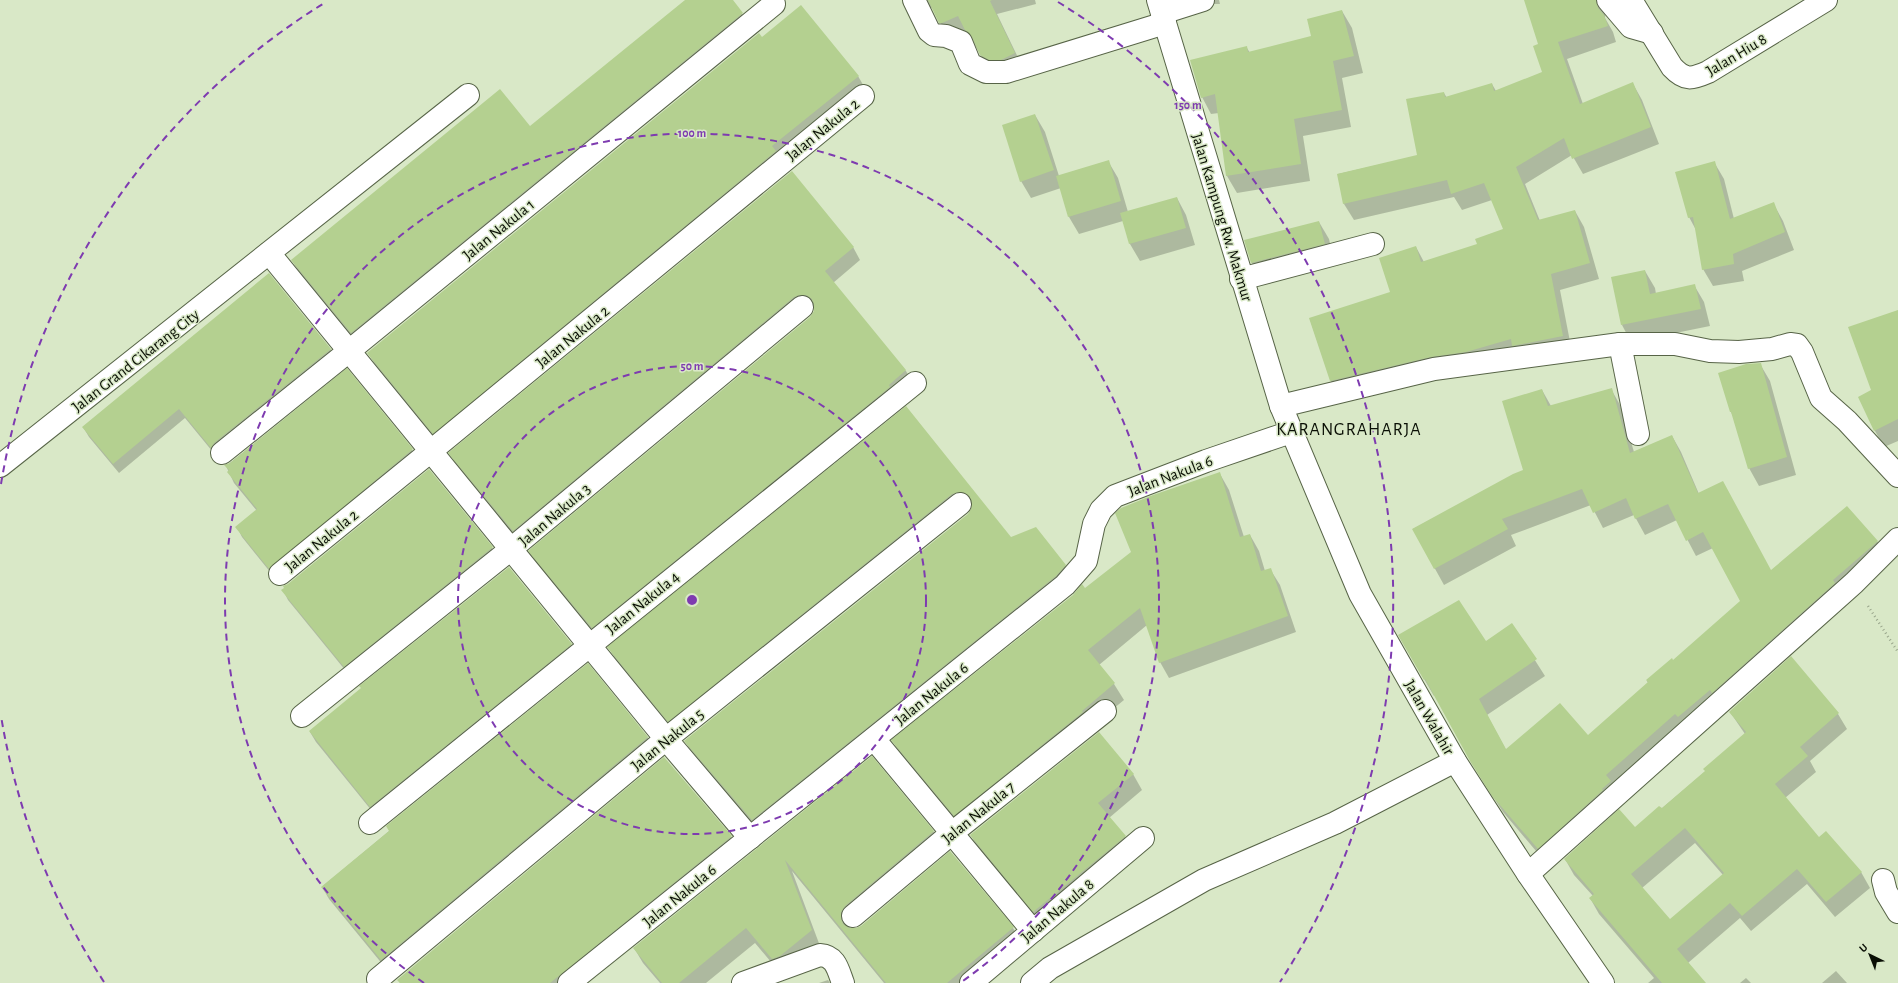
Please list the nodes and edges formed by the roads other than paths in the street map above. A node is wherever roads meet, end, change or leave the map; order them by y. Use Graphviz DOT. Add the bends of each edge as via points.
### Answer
graph roads {
  1 [pos="914,0"];
  2 [pos="1203,0"];
  3 [pos="1608,0"];
  4 [pos="1631,0"];
  5 [pos="1826,0"];
  6 [pos="774,4"];
  7 [pos="1162,12"];
  8 [pos="1652,33"];
  9 [pos="468,95"];
  10 [pos="863,96"];
  11 [pos="1373,244"];
  12 [pos="269,253"];
  13 [pos="1241,279"];
  14 [pos="802,307"];
  15 [pos="1620,344"];
  16 [pos="349,350"];
  17 [pos="915,383"];
  18 [pos="1281,406"];
  19 [pos="1291,432"];
  20 [pos="1638,434"];
  21 [pos="432,451"];
  22 [pos="222,453"];
  23 [pos="0,466"];
  24 [pos="1898,476"];
  25 [pos="960,504"];
  26 [pos="1898,539"];
  27 [pos="512,549"];
  28 [pos="280,574"];
  29 [pos="589,644"];
  30 [pos="1105,711"];
  31 [pos="302,716"];
  32 [pos="666,739"];
  33 [pos="874,739"];
  34 [pos="1455,761"];
  35 [pos="370,823"];
  36 [pos="952,833"];
  37 [pos="750,838"];
  38 [pos="1143,838"];
  39 [pos="1528,874"];
  40 [pos="1883,880"];
  41 [pos="1898,912"];
  42 [pos="853,916"];
  43 [pos="1033,931"];
  44 [pos="840,973"];
  45 [pos="378,979"];
  46 [pos="569,983"];
  47 [pos="743,983"];
  48 [pos="971,983"];
  49 [pos="1032,983"];
  50 [pos="1603,983"];
  1 -- 7 [label="street" via="929,31 934,35 946,36 961,42 970,64 986,72 1006,72"];
  2 -- 7 [label="street"];
  3 -- 8 [label="street" via="1631,27"];
  4 -- 8 [label="street, Jalan Hiu 8"];
  5 -- 8 [label="street, Jalan Hiu 8" via="1693,79 1680,76"];
  6 -- 16 [label="street, Jalan Nakula 1"];
  7 -- 13 [label="street, Jalan Kampung Rw. Makmur"];
  9 -- 12 [label="street, Jalan Grand Cikarang City"];
  10 -- 21 [label="street, Jalan Nakula 2"];
  11 -- 13 [label="street"];
  12 -- 16 [label="street"];
  12 -- 23 [label="street, Jalan Grand Cikarang City"];
  13 -- 18 [label="street, Jalan Kampung Rw. Makmur"];
  14 -- 27 [label="street, Jalan Nakula 3"];
  15 -- 18 [label="street" via="1434,369"];
  15 -- 20 [label="street"];
  15 -- 24 [label="street" via="1675,344 1710,352 1798,345 1807,361 1820,398 1847,421"];
  16 -- 21 [label="street"];
  16 -- 22 [label="street, Jalan Nakula 1"];
  17 -- 29 [label="street, Jalan Nakula 4"];
  18 -- 19 [label="street, Jalan Kampung Rw. Makmur"];
  19 -- 33 [label="street, Jalan Nakula 6" via="1115,496 1100,510 1094,524 1086,561 1065,585"];
  19 -- 34 [label="street, Jalan Walahir" via="1360,594"];
  21 -- 27 [label="street"];
  21 -- 28 [label="street, Jalan Nakula 2"];
  25 -- 32 [label="street, Jalan Nakula 5"];
  26 -- 39 [label="street" via="1854,583"];
  27 -- 29 [label="street"];
  27 -- 31 [label="street, Jalan Nakula 3"];
  29 -- 32 [label="street"];
  29 -- 35 [label="street, Jalan Nakula 4"];
  30 -- 36 [label="street, Jalan Nakula 7"];
  32 -- 37 [label="street"];
  32 -- 45 [label="street, Jalan Nakula 5"];
  33 -- 36 [label="street"];
  33 -- 37 [label="street, Jalan Nakula 6"];
  34 -- 39 [label="street, Jalan Walahir"];
  34 -- 49 [label="street" via="1335,823 1204,880 1050,968"];
  36 -- 42 [label="street, Jalan Nakula 7"];
  36 -- 43 [label="street"];
  37 -- 46 [label="street, Jalan Nakula 6"];
  38 -- 43 [label="street, Jalan Nakula 8"];
  39 -- 50 [label="street, Jalan Walahir"];
  40 -- 41 [label="street" via="1886,892"];
  43 -- 48 [label="street, Jalan Nakula 8"];
  44 -- 47 [label="street" via="832,958 820,955"];
}
